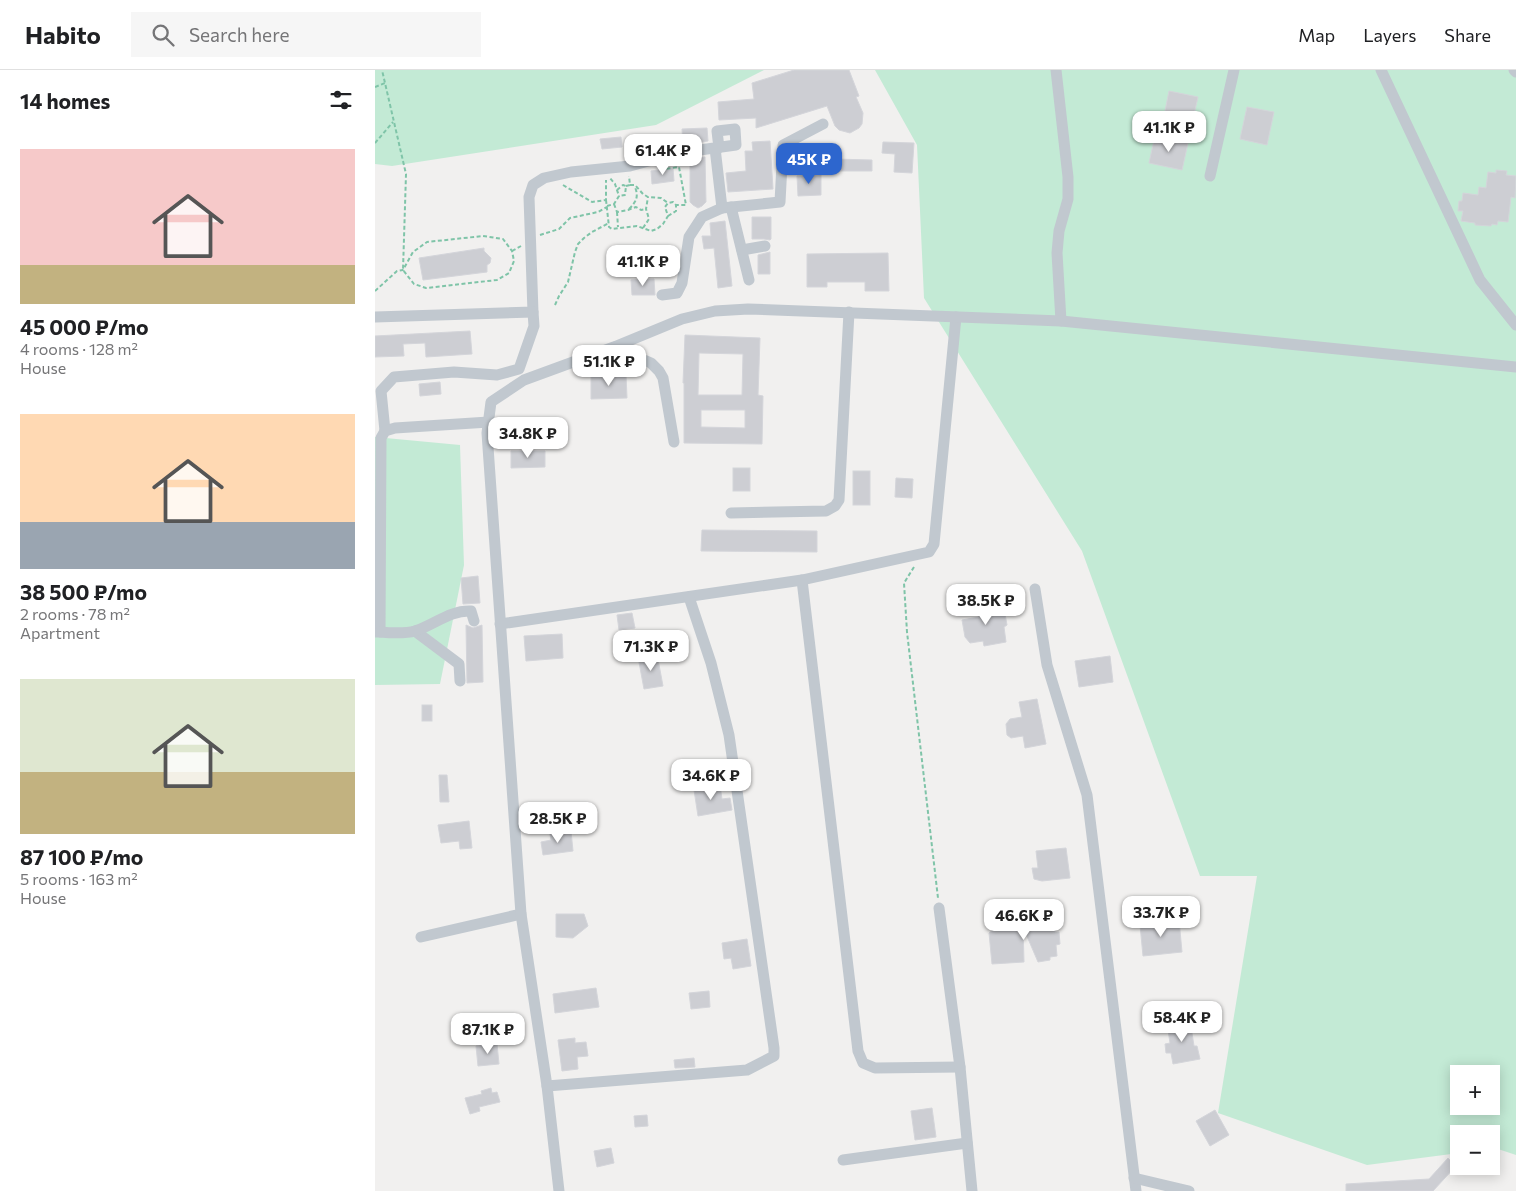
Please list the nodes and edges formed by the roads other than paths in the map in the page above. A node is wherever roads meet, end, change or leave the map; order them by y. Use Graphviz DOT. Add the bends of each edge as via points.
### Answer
graph roads {
  1 [pos="1056,70"];
  2 [pos="1234,70"];
  3 [pos="1381,70"];
  4 [pos="823,124"];
  5 [pos="1210,176"];
  6 [pos="726,207"];
  7 [pos="765,246"];
  8 [pos="742,250"];
  9 [pos="749,280"];
  10 [pos="662,295"];
  11 [pos="533,312"];
  12 [pos="849,312"];
  13 [pos="375,317"];
  14 [pos="956,317"];
  15 [pos="1061,321"];
  16 [pos="1516,325"];
  17 [pos="614,347"];
  18 [pos="1516,367"];
  19 [pos="489,422"];
  20 [pos="385,431"];
  21 [pos="674,442"];
  22 [pos="731,513"];
  23 [pos="802,580"];
  24 [pos="1035,589"];
  25 [pos="689,597"];
  26 [pos="474,621"];
  27 [pos="500,624"];
  28 [pos="415,631"];
  29 [pos="377,632"];
  30 [pos="460,681"];
  31 [pos="939,908"];
  32 [pos="521,914"];
  33 [pos="421,937"];
  34 [pos="960,1067"];
  35 [pos="547,1086"];
  36 [pos="967,1143"];
  37 [pos="843,1160"];
  38 [pos="1134,1178"];
  39 [pos="559,1191"];
  40 [pos="972,1191"];
  41 [pos="1136,1191"];
  42 [pos="1189,1191"];
  1 -- 15 [label="street" via="1068,178 1068,198 1057,253"];
  2 -- 5 [label="street"];
  3 -- 16 [label="street" via="1480,280"];
  4 -- 6 [label="street" via="783,145 780,202"];
  6 -- 8 [label="street"];
  6 -- 10 [label="street" via="703,217 689,237 683,283 677,293"];
  6 -- 11 [label="street" via="717,148 677,153 630,166 544,178 533,185 529,197"];
  7 -- 8 [label="street"];
  8 -- 9 [label="street"];
  11 -- 13 [label="street"];
  11 -- 20 [label="street" via="534,326 519,369 497,375 454,372 394,377 381,391"];
  12 -- 14 [label="street"];
  12 -- 17 [label="street" via="715,311 682,319"];
  12 -- 22 [label="street" via="839,500 826,511"];
  14 -- 15 [label="street"];
  14 -- 23 [label="street" via="934,544 929,552 921,555"];
  15 -- 18 [label="street"];
  17 -- 19 [label="street" via="524,380 491,402"];
  17 -- 21 [label="street" via="651,363 659,371"];
  19 -- 20 [label="street"];
  19 -- 27 [label="street" via="487,434"];
  20 -- 29 [label="street" via="381,438"];
  23 -- 25 [label="street"];
  23 -- 34 [label="street" via="858,1051 863,1063 875,1068"];
  24 -- 38 [label="street" via="1047,665 1087,795"];
  25 -- 27 [label="street"];
  25 -- 35 [label="street" via="711,663 729,735 774,1056 747,1070"];
  26 -- 28 [label="street" via="471,611 460,610"];
  27 -- 32 [label="street"];
  28 -- 29 [label="street"];
  28 -- 30 [label="street" via="459,664"];
  31 -- 34 [label="street"];
  32 -- 33 [label="street"];
  32 -- 35 [label="street"];
  34 -- 36 [label="street"];
  35 -- 39 [label="street"];
  36 -- 37 [label="street"];
  36 -- 40 [label="street"];
  38 -- 41 [label="street"];
  38 -- 42 [label="street"];
}
